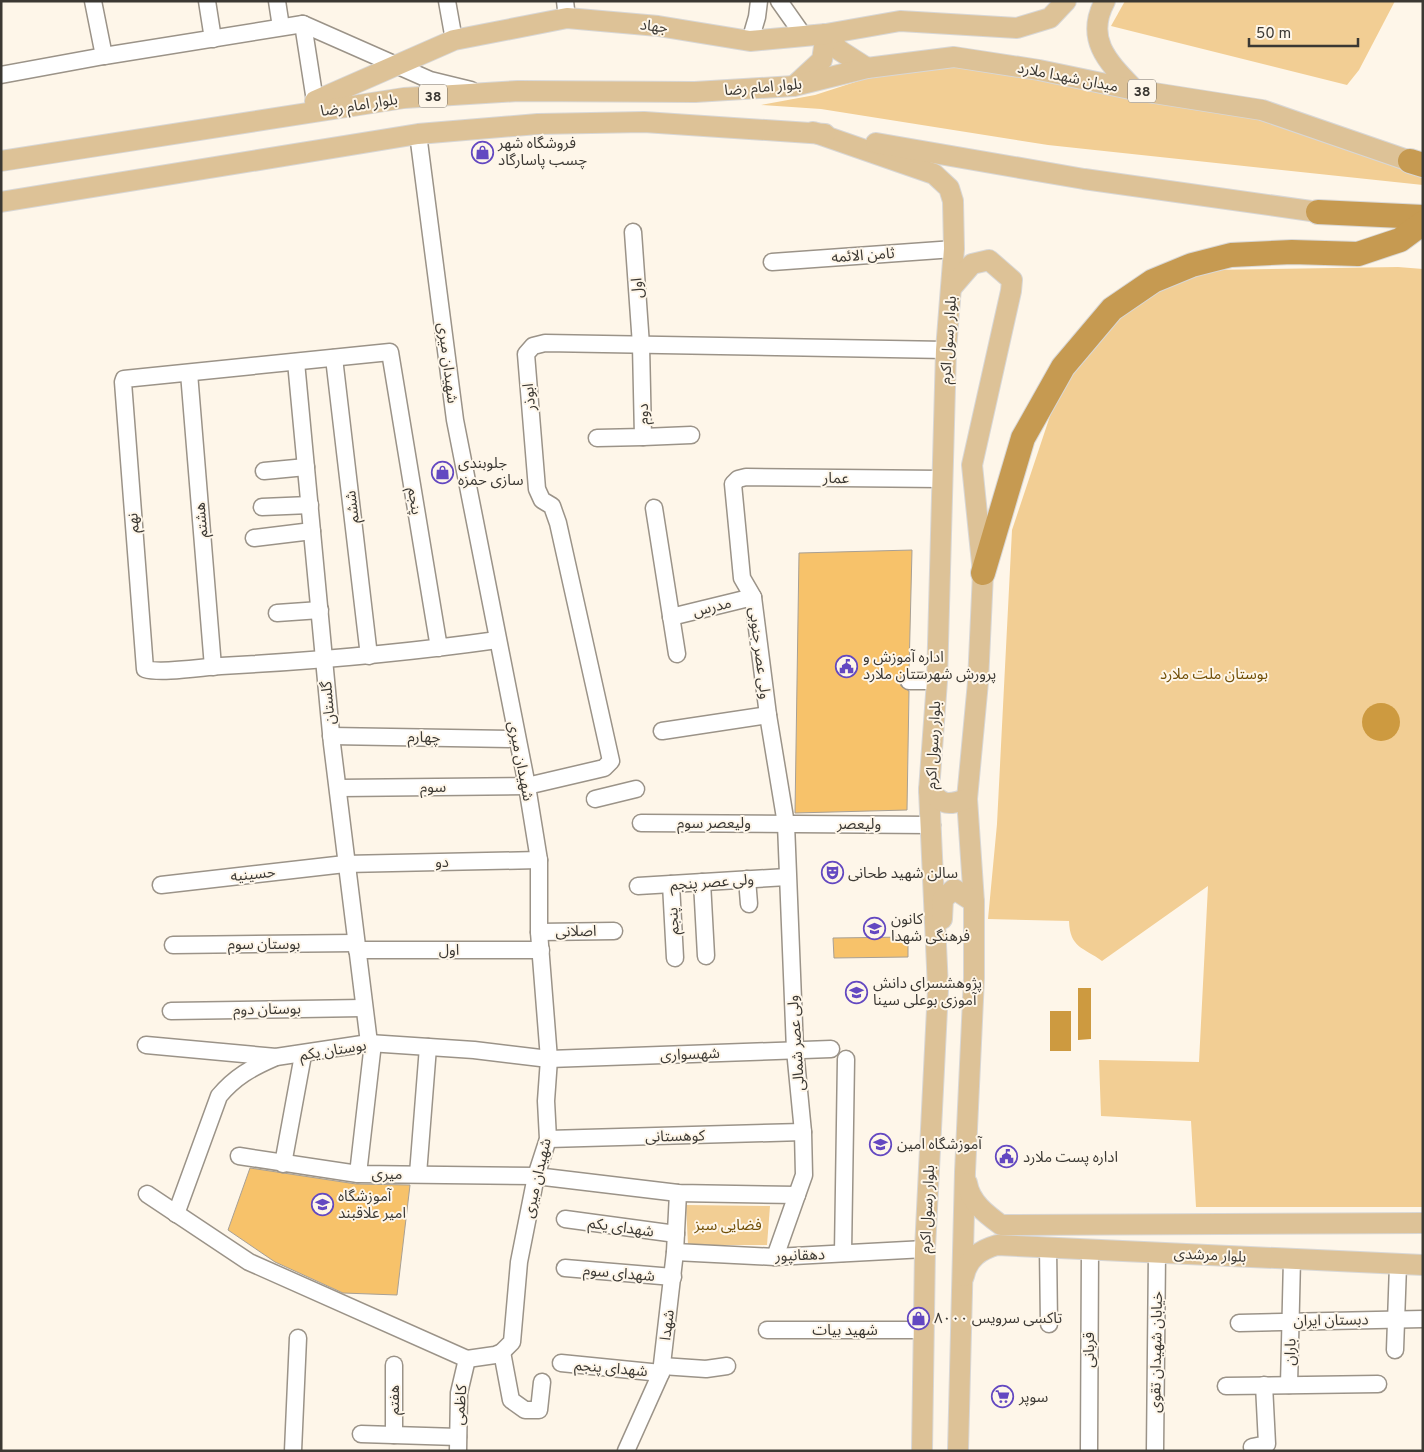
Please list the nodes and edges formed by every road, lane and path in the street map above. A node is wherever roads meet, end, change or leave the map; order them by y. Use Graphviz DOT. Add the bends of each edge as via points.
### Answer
graph roads {
  1 [pos="93,1"];
  2 [pos="207,1"];
  3 [pos="277,1"];
  4 [pos="446,1"];
  5 [pos="759,1"];
  6 [pos="779,1"];
  7 [pos="1066,1"];
  8 [pos="1105,1"];
  9 [pos="566,10"];
  10 [pos="303,24"];
  11 [pos="281,27"];
  12 [pos="826,34"];
  13 [pos="803,35"];
  14 [pos="213,39"];
  15 [pos="454,40"];
  16 [pos="750,41"];
  17 [pos="104,56"];
  18 [pos="394,66"];
  19 [pos="867,68"];
  20 [pos="1,75"];
  21 [pos="794,86"];
  22 [pos="1135,90"];
  23 [pos="488,93"];
  24 [pos="316,106"];
  25 [pos="813,132"];
  26 [pos="418,134"];
  27 [pos="1,162"];
  28 [pos="1416,163"];
  29 [pos="1,202"];
  30 [pos="1318,212"];
  31 [pos="1423,217"];
  32 [pos="1423,223"];
  33 [pos="633,232"];
  34 [pos="954,249"];
  35 [pos="772,262"];
  36 [pos="952,286"];
  37 [pos="641,345"];
  38 [pos="946,350"];
  39 [pos="334,358"];
  40 [pos="296,362"];
  41 [pos="189,373"];
  42 [pos="691,435"];
  43 [pos="643,437"];
  44 [pos="597,438"];
  45 [pos="306,467"];
  46 [pos="264,471"];
  47 [pos="942,479"];
  48 [pos="733,484"];
  49 [pos="310,505"];
  50 [pos="262,507"];
  51 [pos="654,508"];
  52 [pos="312,531"];
  53 [pos="254,538"];
  54 [pos="983,573"];
  55 [pos="753,597"];
  56 [pos="320,610"];
  57 [pos="277,613"];
  58 [pos="671,616"];
  59 [pos="497,640"];
  60 [pos="438,648"];
  61 [pos="677,654"];
  62 [pos="369,656"];
  63 [pos="325,660"];
  64 [pos="213,667"];
  65 [pos="909,681"];
  66 [pos="937,681"];
  67 [pos="768,715"];
  68 [pos="662,731"];
  69 [pos="331,736"];
  70 [pos="516,739"];
  71 [pos="604,768"];
  72 [pos="527,786"];
  73 [pos="338,788"];
  74 [pos="636,789"];
  75 [pos="929,790"];
  76 [pos="967,799"];
  77 [pos="641,823"];
  78 [pos="786,824"];
  79 [pos="932,825"];
  80 [pos="538,860"];
  81 [pos="345,864"];
  82 [pos="786,877"];
  83 [pos="748,879"];
  84 [pos="702,882"];
  85 [pos="672,884"];
  86 [pos="160,885"];
  87 [pos="638,886"];
  88 [pos="974,902"];
  89 [pos="749,904"];
  90 [pos="614,930"];
  91 [pos="539,932"];
  92 [pos="173,945"];
  93 [pos="356,947"];
  94 [pos="541,950"];
  95 [pos="706,956"];
  96 [pos="676,958"];
  97 [pos="938,989"];
  98 [pos="363,1008"];
  99 [pos="171,1011"];
  100 [pos="371,1043"];
  101 [pos="146,1045"];
  102 [pos="428,1047"];
  103 [pos="832,1049"];
  104 [pos="795,1050"];
  105 [pos="303,1055"];
  106 [pos="276,1057"];
  107 [pos="549,1059"];
  108 [pos="846,1059"];
  109 [pos="803,1132"];
  110 [pos="548,1139"];
  111 [pos="239,1156"];
  112 [pos="283,1164"];
  113 [pos="966,1172"];
  114 [pos="358,1174"];
  115 [pos="418,1174"];
  116 [pos="536,1176"];
  117 [pos="678,1192"];
  118 [pos="146,1194"];
  119 [pos="797,1195"];
  120 [pos="176,1214"];
  121 [pos="565,1219"];
  122 [pos="1423,1223"];
  123 [pos="1108,1224"];
  124 [pos="1169,1224"];
  125 [pos="676,1234"];
  126 [pos="1048,1247"];
  127 [pos="925,1249"];
  128 [pos="1100,1250"];
  129 [pos="676,1252"];
  130 [pos="843,1253"];
  131 [pos="1157,1253"];
  132 [pos="775,1257"];
  133 [pos="1292,1259"];
  134 [pos="1398,1265"];
  135 [pos="1423,1265"];
  136 [pos="565,1268"];
  137 [pos="673,1278"];
  138 [pos="962,1289"];
  139 [pos="1396,1318"];
  140 [pos="1423,1319"];
  141 [pos="1291,1321"];
  142 [pos="1238,1323"];
  143 [pos="1049,1324"];
  144 [pos="767,1330"];
  145 [pos="924,1330"];
  146 [pos="298,1338"];
  147 [pos="1395,1350"];
  148 [pos="502,1352"];
  149 [pos="467,1359"];
  150 [pos="561,1364"];
  151 [pos="394,1365"];
  152 [pos="727,1366"];
  153 [pos="662,1369"];
  154 [pos="542,1382"];
  155 [pos="1378,1384"];
  156 [pos="1264,1385"];
  157 [pos="1289,1385"];
  158 [pos="1226,1386"];
  159 [pos="360,1434"];
  160 [pos="394,1435"];
  161 [pos="458,1444"];
  162 [pos="1252,1447"];
  163 [pos="293,1451"];
  164 [pos="626,1451"];
  165 [pos="922,1451"];
  166 [pos="958,1451"];
  167 [pos="1089,1451"];
  168 [pos="1155,1451"];
  1 -- 17 [label="street"];
  2 -- 14 [label="street"];
  3 -- 11 [label="street"];
  4 -- 15 [label="street"];
  5 -- 16 [label="street" via="758,17"];
  6 -- 13 [label="street"];
  7 -- 12 [label="main road, جهاد" via="1050,18 1016,28 900,20"];
  8 -- 22 [label="main road" via="1097,16 1099,43 1112,65"];
  9 -- 15 [label="main road, جهاد"];
  9 -- 16 [label="main road, جهاد"];
  10 -- 11 [label="street"];
  10 -- 18 [label="street"];
  10 -- 24 [label="street"];
  11 -- 14 [label="street"];
  12 -- 13 [label="main road, جهاد"];
  12 -- 19 [label="main road" via="839,50"];
  12 -- 21 [label="main road" via="822,60"];
  13 -- 16 [label="main road, جهاد"];
  14 -- 17 [label="street"];
  15 -- 18 [label="main road, جهاد"];
  17 -- 20 [label="street"];
  18 -- 23 [label="street" via="430,80"];
  18 -- 24 [label="main road, جهاد"];
  19 -- 21 [label="main road, بلوار امام رضا / 38"];
  19 -- 22 [label="main road, میدان شهدا ملارد / 38" via="954,57"];
  21 -- 23 [label="main road, بلوار امام رضا / 38" via="694,92"];
  22 -- 28 [label="main road, میدان شهدا ملارد / 38" via="1262,110"];
  23 -- 24 [label="main road, بلوار امام رضا / 38"];
  24 -- 27 [label="main road, بلوار امام رضا / 38"];
  25 -- 26 [label="main road" via="644,122 538,124"];
  25 -- 30 [label="main road" via="1084,179"];
  25 -- 34 [label="main road, بلوار رسول اکرم" via="934,174 949,188 953,201"];
  26 -- 29 [label="main road"];
  26 -- 59 [label="street, شهیدان میری" via="455,420"];
  30 -- 31 [label="highway"];
  32 -- 54 [label="highway" via="1400,240 1358,254 1292,252 1232,255 1192,265 1153,281 1112,309 1063,367 1024,438"];
  33 -- 37 [label="street, اول"];
  34 -- 35 [label="street, ثامن الائمه"];
  34 -- 36 [label="main road, بلوار رسول اکرم"];
  36 -- 38 [label="main road, بلوار رسول اکرم"];
  36 -- 54 [label="main road" via="972,264 990,260 1012,280 972,465"];
  37 -- 38 [label="street, ابوذر"];
  37 -- 43 [label="street, دوم"];
  37 -- 71 [label="street, ابوذر" via="545,343 533,346 526,354 537,489 542,500 552,506 558,523 611,762"];
  38 -- 47 [label="main road, بلوار رسول اکرم"];
  39 -- 40 [label="street"];
  39 -- 60 [label="street, پنجم" via="387,351 392,354"];
  39 -- 62 [label="street, ششم"];
  40 -- 41 [label="street"];
  40 -- 45 [label="street, گلستان"];
  41 -- 64 [label="street, هشتم"];
  41 -- 64 [label="street, نهم" via="127,378 123,382 144,665 148,670"];
  42 -- 43 [label="street"];
  43 -- 44 [label="street, دوم"];
  45 -- 46 [label="street"];
  45 -- 49 [label="street, گلستان"];
  47 -- 48 [label="street, عمار" via="746,477"];
  47 -- 66 [label="main road, بلوار رسول اکرم"];
  48 -- 55 [label="street, ولی عصر جنوبی" via="742,578"];
  49 -- 50 [label="street"];
  49 -- 52 [label="street, گلستان"];
  51 -- 58 [label="street"];
  52 -- 53 [label="street"];
  52 -- 56 [label="street, گلستان"];
  54 -- 76 [label="main road" via="978,682"];
  55 -- 58 [label="street, مدرس"];
  55 -- 67 [label="street, ولی عصر جنوبی"];
  56 -- 57 [label="street"];
  56 -- 63 [label="street, گلستان"];
  58 -- 61 [label="street"];
  59 -- 60 [label="street"];
  59 -- 70 [label="street, شهیدان میری"];
  60 -- 62 [label="street"];
  62 -- 63 [label="street"];
  63 -- 64 [label="street"];
  63 -- 69 [label="street, گلستان"];
  65 -- 66 [label="street"];
  66 -- 75 [label="main road, بلوار رسول اکرم"];
  67 -- 68 [label="street"];
  67 -- 78 [label="street, ولی عصر جنوبی"];
  69 -- 70 [label="street, چهارم"];
  69 -- 73 [label="street, گلستان"];
  70 -- 72 [label="street, شهیدان میری"];
  71 -- 72 [label="street"];
  71 -- 74 [label="street" via="602,797"];
  72 -- 73 [label="street, سوم"];
  72 -- 80 [label="street, شهیدان میری"];
  73 -- 81 [label="street, گلستان"];
  75 -- 76 [label="main road" via="938,800 950,804"];
  75 -- 79 [label="main road, بلوار رسول اکرم"];
  76 -- 88 [label="main road"];
  77 -- 78 [label="street, ولیعصر سوم"];
  78 -- 79 [label="street, ولیعصر"];
  78 -- 82 [label="street, ولی عصر شمالی"];
  79 -- 97 [label="main road, بلوار رسول اکرم"];
  80 -- 81 [label="street, دو"];
  80 -- 91 [label="street, شهیدان میری"];
  81 -- 86 [label="street, حسینیه"];
  81 -- 93 [label="street, گلستان"];
  82 -- 83 [label="street, ولی عصر پنجم"];
  82 -- 104 [label="street, ولی عصر شمالی"];
  83 -- 84 [label="street, ولی عصر پنجم"];
  83 -- 89 [label="street"];
  84 -- 85 [label="street, ولی عصر پنجم"];
  84 -- 95 [label="street"];
  85 -- 87 [label="street, ولی عصر پنجم"];
  85 -- 96 [label="street, پنجم"];
  88 -- 97 [label="main road" via="954,889 943,898"];
  88 -- 113 [label="main road"];
  90 -- 91 [label="street, اصلانی"];
  91 -- 94 [label="street, شهیدان میری"];
  92 -- 93 [label="street, بوستان سوم"];
  93 -- 94 [label="street, اول"];
  93 -- 98 [label="street, گلستان"];
  94 -- 107 [label="street, شهیدان میری"];
  97 -- 127 [label="main road, بلوار رسول اکرم"];
  98 -- 99 [label="street, بوستان دوم"];
  98 -- 100 [label="street, گلستان"];
  100 -- 102 [label="street, بوستان یکم"];
  100 -- 105 [label="street, بوستان یکم"];
  100 -- 114 [label="street, گلستان"];
  101 -- 106 [label="street, بوستان یکم"];
  102 -- 107 [label="street, بوستان یکم"];
  102 -- 115 [label="street"];
  103 -- 104 [label="street, شهسواری"];
  104 -- 107 [label="street, شهسواری"];
  104 -- 109 [label="street, ولی عصر شمالی"];
  105 -- 106 [label="street, بوستان یکم"];
  105 -- 112 [label="street"];
  106 -- 120 [label="street" via="232,1080 219,1096"];
  107 -- 110 [label="street, شهیدان میری"];
  108 -- 130 [label="street"];
  109 -- 110 [label="street, کوهستانی"];
  109 -- 119 [label="street, ولی عصر شمالی" via="804,1175"];
  110 -- 116 [label="street, شهیدان میری"];
  111 -- 112 [label="street, میری"];
  112 -- 114 [label="street, میری"];
  113 -- 123 [label="main road, بلوار مرشدی" via="968,1194 1001,1225"];
  113 -- 138 [label="main road"];
  114 -- 115 [label="street, میری"];
  115 -- 116 [label="street, میری"];
  116 -- 117 [label="street"];
  116 -- 148 [label="street, شهیدان میری" via="519,1262 512,1342"];
  117 -- 119 [label="street"];
  117 -- 125 [label="street, شهدا"];
  118 -- 120 [label="street"];
  119 -- 132 [label="street, ولی عصر شمالی"];
  120 -- 149 [label="street" via="248,1262"];
  121 -- 125 [label="street, شهدای یکم"];
  122 -- 124 [label="main road, بلوار مرشدی"];
  123 -- 124 [label="main road, بلوار مرشدی"];
  123 -- 128 [label="main road" via="1127,1231 1128,1236 1126,1242"];
  124 -- 131 [label="main road" via="1143,1234 1142,1241"];
  125 -- 129 [label="street, شهدا"];
  126 -- 128 [label="main road, بلوار مرشدی"];
  126 -- 138 [label="main road, بلوار مرشدی" via="997,1245 984,1249 966,1265"];
  126 -- 143 [label="street"];
  127 -- 130 [label="street, دهقانپور"];
  127 -- 145 [label="main road, بلوار رسول اکرم"];
  128 -- 131 [label="main road, بلوار مرشدی"];
  128 -- 167 [label="street, قربانی"];
  129 -- 132 [label="street, دهقانپور"];
  129 -- 137 [label="street, شهدا"];
  130 -- 132 [label="street, دهقانپور"];
  131 -- 133 [label="main road, بلوار مرشدی"];
  131 -- 168 [label="street, خیابان شهیدان تقوی"];
  133 -- 134 [label="main road, بلوار مرشدی"];
  133 -- 141 [label="street, باران"];
  134 -- 135 [label="main road, بلوار مرشدی"];
  134 -- 139 [label="street"];
  136 -- 137 [label="street, شهدای سوم"];
  137 -- 153 [label="street, شهدا"];
  138 -- 166 [label="main road"];
  139 -- 140 [label="street, دبستان ایران"];
  139 -- 141 [label="street, دبستان ایران"];
  139 -- 147 [label="street"];
  141 -- 142 [label="street, دبستان ایران"];
  141 -- 157 [label="street, باران"];
  144 -- 145 [label="street, شهید بیات"];
  145 -- 165 [label="main road, بلوار رسول اکرم"];
  146 -- 163 [label="street"];
  148 -- 149 [label="street"];
  148 -- 154 [label="street" via="511,1400 525,1410 538,1410"];
  149 -- 161 [label="street, کاظمی" via="458,1394"];
  150 -- 153 [label="street, شهدای پنجم"];
  151 -- 160 [label="street, هفتم"];
  152 -- 153 [label="street, شهدای پنجم"];
  153 -- 164 [label="street, شهدا"];
  155 -- 157 [label="street"];
  156 -- 157 [label="street"];
  156 -- 158 [label="street"];
  156 -- 162 [label="street" via="1267,1444"];
  159 -- 160 [label="street"];
  160 -- 161 [label="street"];
}
